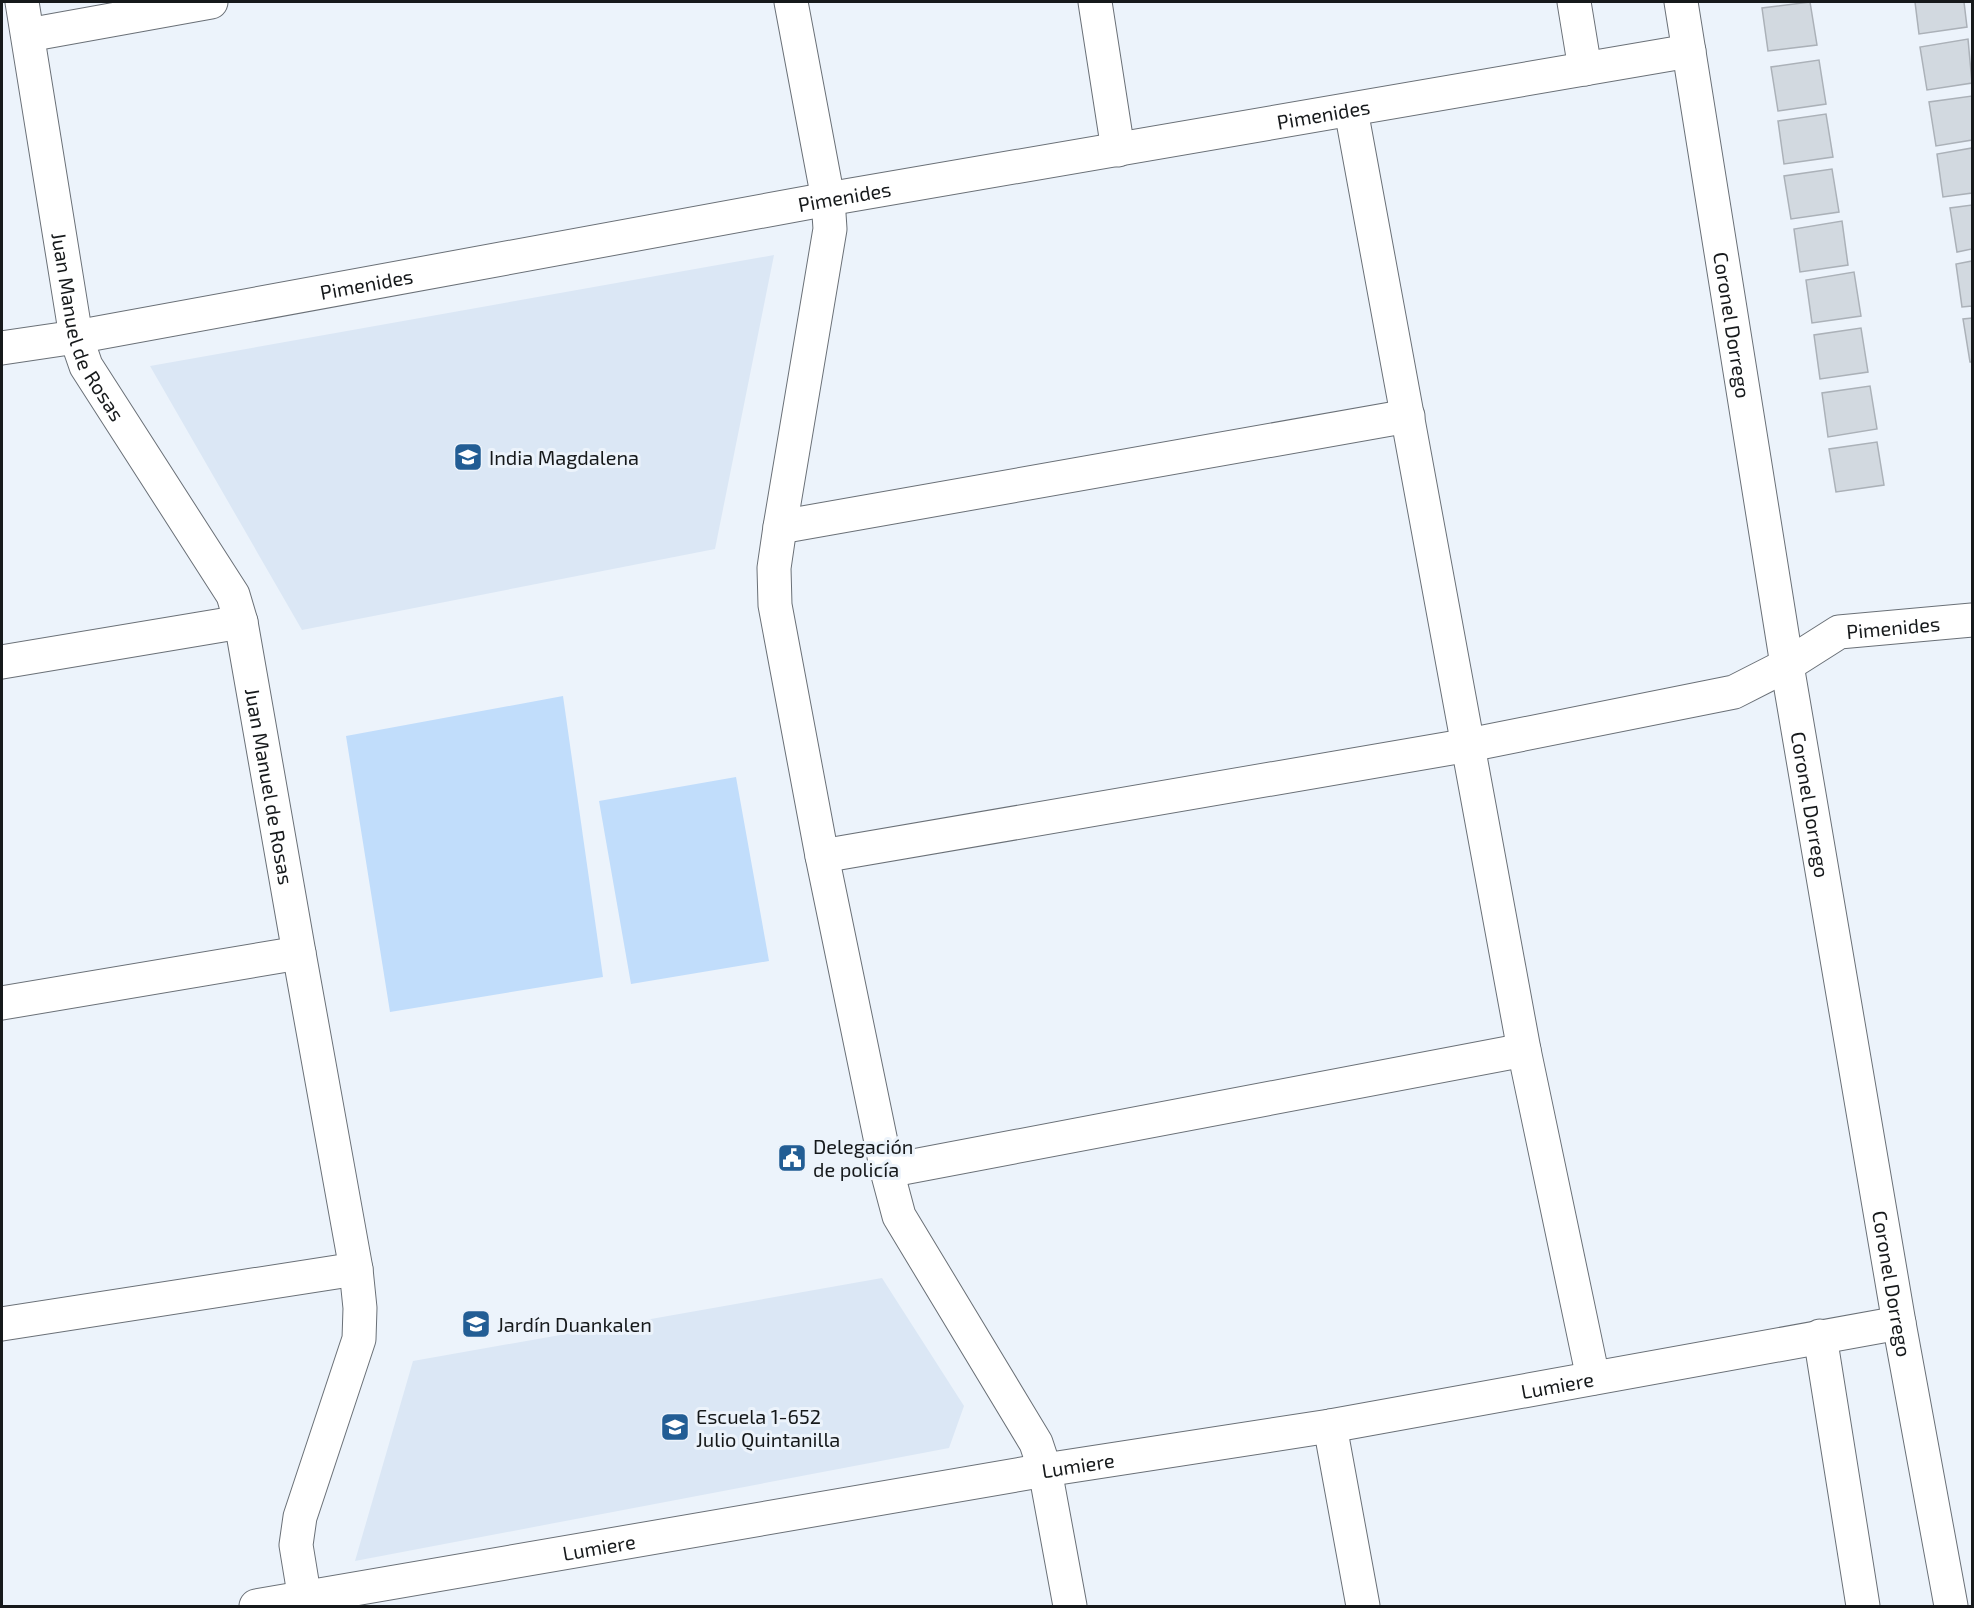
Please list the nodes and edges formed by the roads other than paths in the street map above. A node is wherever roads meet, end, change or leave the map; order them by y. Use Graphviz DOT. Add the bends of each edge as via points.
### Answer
graph roads {
  1 [pos="22,2"];
  2 [pos="211,2"];
  3 [pos="791,2"];
  4 [pos="1095,2"];
  5 [pos="1574,2"];
  6 [pos="1681,2"];
  7 [pos="28,35"];
  8 [pos="1689,51"];
  9 [pos="1585,69"];
  10 [pos="1351,110"];
  11 [pos="1118,150"];
  12 [pos="828,199"];
  13 [pos="76,337"];
  14 [pos="2,348"];
  15 [pos="1408,416"];
  16 [pos="780,527"];
  17 [pos="1972,620"];
  18 [pos="241,622"];
  19 [pos="2,662"];
  20 [pos="1787,665"];
  21 [pos="1469,745"];
  22 [pos="822,856"];
  23 [pos="298,953"];
  24 [pos="2,1003"];
  25 [pos="1524,1050"];
  26 [pos="887,1172"];
  27 [pos="356,1269"];
  28 [pos="1899,1323"];
  29 [pos="2,1324"];
  30 [pos="1820,1336"];
  31 [pos="1593,1378"];
  32 [pos="1330,1426"];
  33 [pos="1045,1470"];
  34 [pos="305,1602"];
  35 [pos="256,1606"];
  36 [pos="1070,1606"];
  37 [pos="1363,1606"];
  38 [pos="1863,1606"];
  39 [pos="1951,1606"];
  1 -- 7 [label="street, Juan Manuel de Rosas"];
  2 -- 7 [label="street"];
  3 -- 12 [label="street"];
  4 -- 11 [label="street"];
  5 -- 9 [label="street"];
  6 -- 8 [label="street, Coronel Dorrego"];
  7 -- 13 [label="street, Juan Manuel de Rosas"];
  8 -- 9 [label="street, Pimenides"];
  8 -- 20 [label="street, Coronel Dorrego"];
  9 -- 10 [label="street, Pimenides"];
  10 -- 11 [label="street, Pimenides"];
  10 -- 15 [label="street"];
  11 -- 12 [label="street, Pimenides"];
  12 -- 13 [label="street, Pimenides"];
  12 -- 16 [label="street" via="830,229"];
  13 -- 14 [label="street, Pimenides"];
  13 -- 18 [label="street, Juan Manuel de Rosas" via="86,366 233,595"];
  15 -- 16 [label="street"];
  15 -- 21 [label="street"];
  16 -- 22 [label="street" via="774,568 775,605"];
  17 -- 20 [label="street, Pimenides" via="1839,632"];
  18 -- 19 [label="street"];
  18 -- 23 [label="street, Juan Manuel de Rosas"];
  20 -- 21 [label="street, Pimenides" via="1734,692"];
  20 -- 28 [label="street, Coronel Dorrego"];
  21 -- 22 [label="street, Pimenides"];
  21 -- 25 [label="street"];
  22 -- 26 [label="street"];
  23 -- 24 [label="street"];
  23 -- 27 [label="street, Juan Manuel de Rosas"];
  25 -- 26 [label="street"];
  25 -- 31 [label="street"];
  26 -- 33 [label="street" via="899,1216 1036,1443"];
  27 -- 29 [label="street"];
  27 -- 34 [label="street, Juan Manuel de Rosas" via="359,1339 300,1517 296,1545"];
  28 -- 30 [label="street, Lumiere"];
  28 -- 39 [label="street, Coronel Dorrego"];
  30 -- 31 [label="street, Lumiere"];
  30 -- 38 [label="street"];
  31 -- 32 [label="street, Lumiere"];
  32 -- 33 [label="street, Lumiere"];
  32 -- 37 [label="street"];
  33 -- 34 [label="street, Lumiere"];
  33 -- 36 [label="street"];
  34 -- 35 [label="street, Lumiere"];
}
